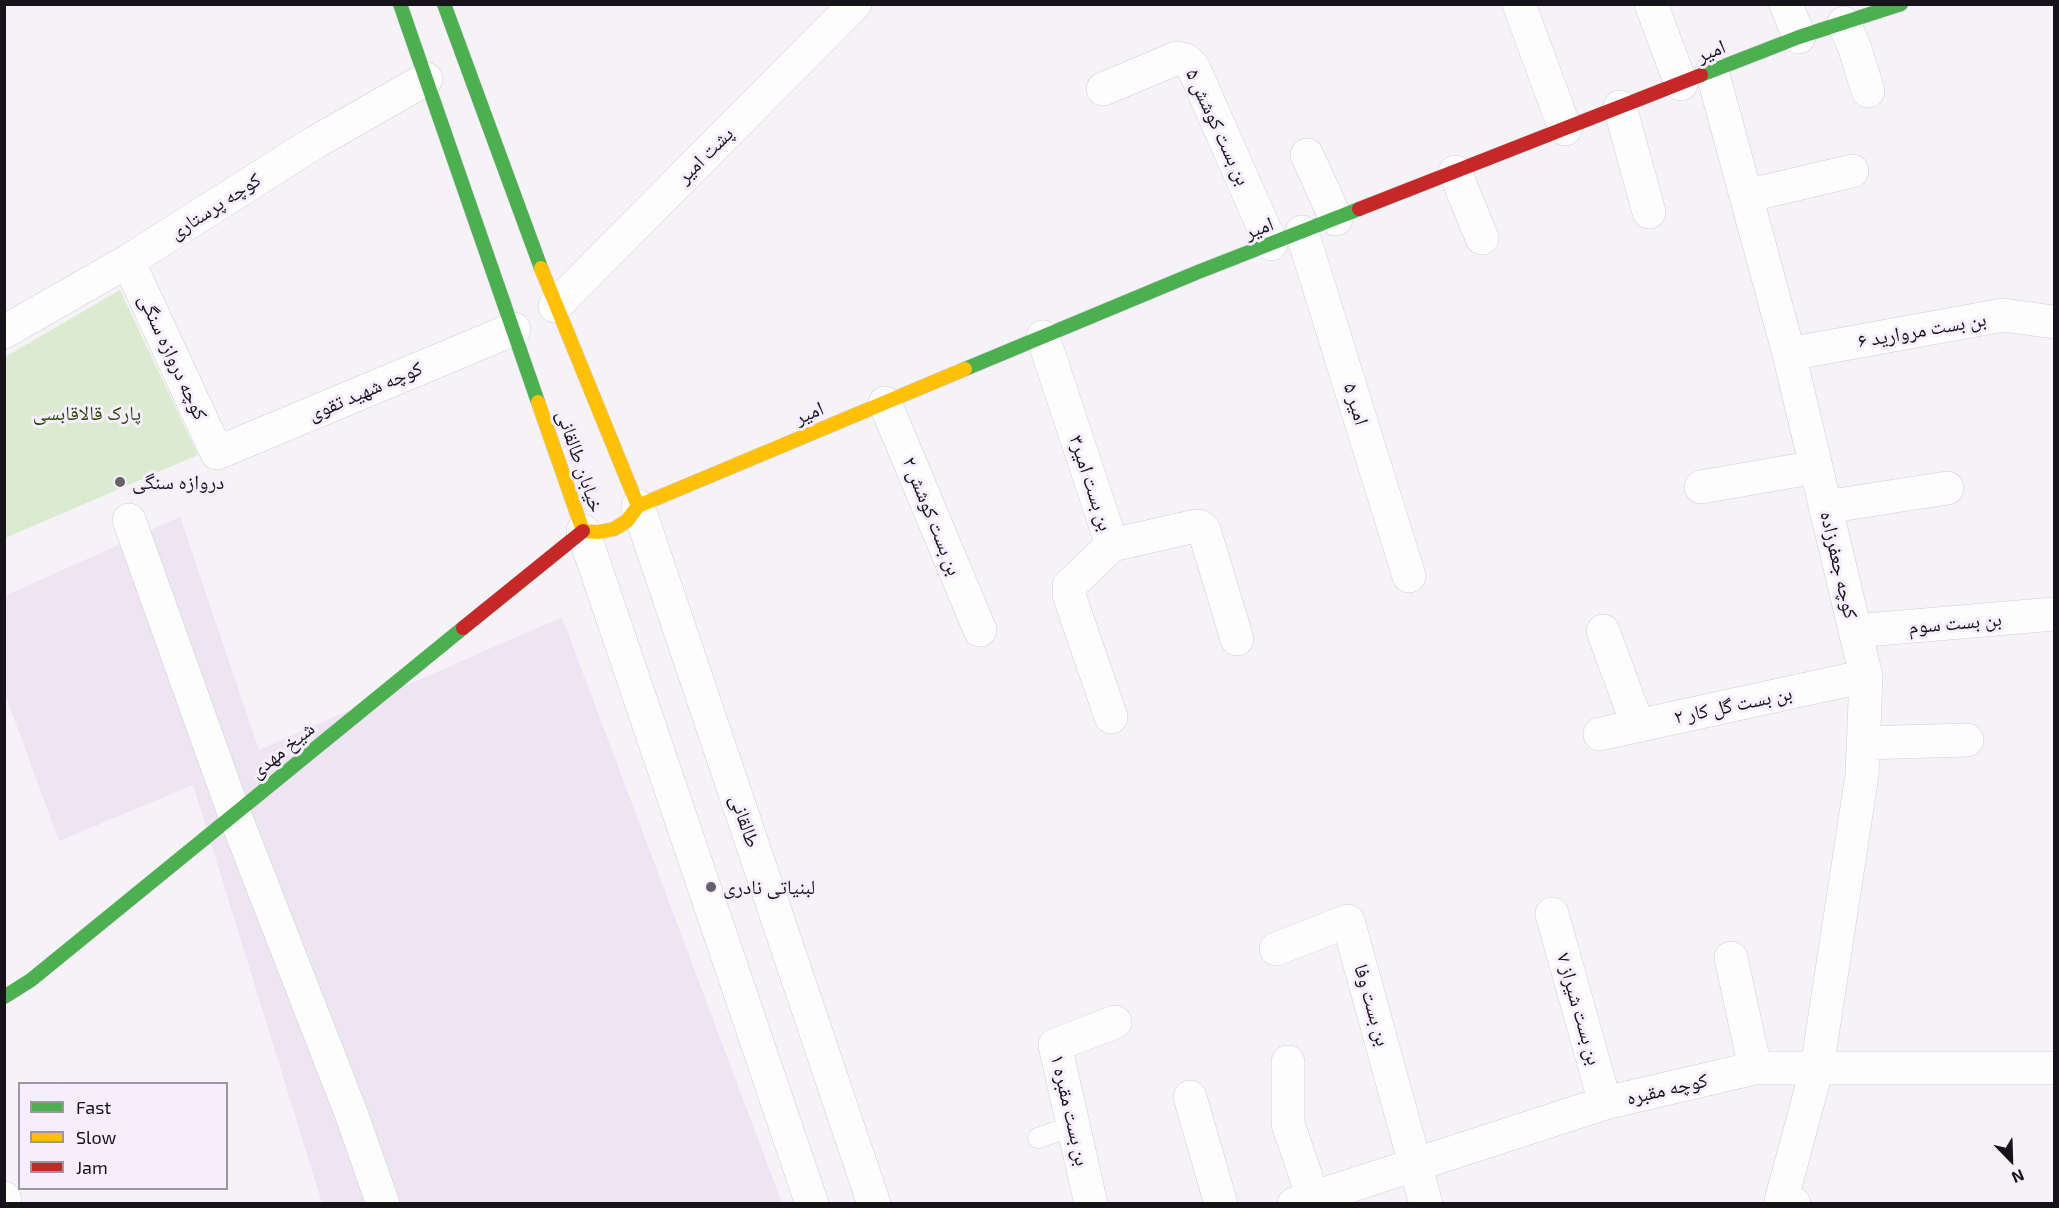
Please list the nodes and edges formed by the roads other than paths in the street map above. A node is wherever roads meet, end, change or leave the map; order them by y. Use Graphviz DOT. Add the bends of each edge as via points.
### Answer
graph roads {
  1 [pos="400,4"];
  2 [pos="444,4"];
  3 [pos="855,4"];
  4 [pos="1519,4"];
  5 [pos="1651,4"];
  6 [pos="1786,4"];
  7 [pos="1891,6"];
  8 [pos="1844,23"];
  9 [pos="1799,37"];
  10 [pos="1712,71"];
  11 [pos="426,79"];
  12 [pos="1682,84"];
  13 [pos="1103,89"];
  14 [pos="1868,91"];
  15 [pos="1620,107"];
  16 [pos="1565,129"];
  17 [pos="1308,155"];
  18 [pos="1852,171"];
  19 [pos="1455,172"];
  20 [pos="1746,196"];
  21 [pos="1649,212"];
  22 [pos="1336,219"];
  23 [pos="1302,232"];
  24 [pos="1482,238"];
  25 [pos="1271,244"];
  26 [pos="128,261"];
  27 [pos="555,306"];
  28 [pos="2055,322"];
  29 [pos="514,329"];
  30 [pos="4,332"];
  31 [pos="1043,337"];
  32 [pos="1789,354"];
  33 [pos="885,402"];
  34 [pos="217,453"];
  35 [pos="1816,467"];
  36 [pos="1701,487"];
  37 [pos="1947,488"];
  38 [pos="638,506"];
  39 [pos="1826,507"];
  40 [pos="129,520"];
  41 [pos="583,531"];
  42 [pos="1112,545"];
  43 [pos="1409,576"];
  44 [pos="2055,614"];
  45 [pos="980,630"];
  46 [pos="1603,630"];
  47 [pos="1855,631"];
  48 [pos="1238,639"];
  49 [pos="1866,676"];
  50 [pos="1112,717"];
  51 [pos="1638,726"];
  52 [pos="1600,734"];
  53 [pos="1967,740"];
  54 [pos="1863,743"];
  55 [pos="234,813"];
  56 [pos="1552,914"];
  57 [pos="1276,949"];
  58 [pos="1731,958"];
  59 [pos="5,995"];
  60 [pos="1115,1022"];
  61 [pos="1288,1062"];
  62 [pos="1755,1068"];
  63 [pos="1817,1068"];
  64 [pos="2055,1068"];
  65 [pos="1190,1097"];
  66 [pos="1605,1103"];
  67 [pos="1073,1126"];
  68 [pos="1038,1138"];
  69 [pos="1416,1164"];
  70 [pos="4,1198"];
  71 [pos="1304,1200"];
  72 [pos="5,1203"];
  73 [pos="383,1203"];
  74 [pos="812,1203"];
  75 [pos="874,1203"];
  76 [pos="1091,1203"];
  77 [pos="1221,1203"];
  78 [pos="1426,1203"];
  79 [pos="1794,1203"];
  1 -- 11 [label="street, خیابان طالقانی"];
  2 -- 27 [label="street, خیابان طالقانی"];
  3 -- 27 [label="street, پشت امیر"];
  4 -- 16 [label="street"];
  5 -- 12 [label="street"];
  6 -- 9 [label="street"];
  7 -- 8 [label="street, امیر"];
  8 -- 9 [label="street, امیر"];
  8 -- 14 [label="street"];
  9 -- 10 [label="street, امیر"];
  10 -- 12 [label="street, امیر"];
  10 -- 20 [label="street, کوچه جعفرزاده"];
  11 -- 26 [label="street, کوچه پرستاری" via="314,142"];
  11 -- 29 [label="street, خیابان طالقانی"];
  12 -- 15 [label="street, امیر"];
  13 -- 25 [label="street, بن بست کوشش ۵" via="1177,58 1186,60 1193,67"];
  15 -- 16 [label="street, امیر"];
  15 -- 21 [label="street"];
  16 -- 19 [label="street, امیر"];
  17 -- 22 [label="street"];
  18 -- 20 [label="street"];
  19 -- 22 [label="street, امیر"];
  19 -- 24 [label="street"];
  20 -- 32 [label="street, کوچه جعفرزاده"];
  22 -- 23 [label="street, امیر"];
  23 -- 25 [label="street, امیر"];
  23 -- 43 [label="street, امیر ۵"];
  25 -- 31 [label="street, امیر"];
  26 -- 30 [label="street, کوچه پرستاری"];
  26 -- 34 [label="street, کوچه دروازه سنگی"];
  27 -- 38 [label="street, خیابان طالقانی"];
  28 -- 32 [label="street, بن بست مروارید ۶" via="2003,315"];
  29 -- 34 [label="street, کوچه شهید تقوی"];
  29 -- 41 [label="street, خیابان طالقانی"];
  31 -- 33 [label="street, امیر"];
  31 -- 42 [label="street, بن بست امیر۳"];
  32 -- 35 [label="street, کوچه جعفرزاده"];
  33 -- 38 [label="street, امیر"];
  33 -- 45 [label="street, بن بست کوشش ۲"];
  35 -- 36 [label="street"];
  35 -- 39 [label="street, کوچه جعفرزاده"];
  37 -- 39 [label="street"];
  38 -- 41 [label="street, خیابان طالقانی" via="627,521 614,529"];
  38 -- 75 [label="street, طالقانی"];
  39 -- 47 [label="street, کوچه جعفرزاده"];
  40 -- 55 [label="street"];
  41 -- 55 [label="street, شیخ مهدی"];
  41 -- 74 [label="street"];
  42 -- 48 [label="street" via="1199,526 1204,530"];
  42 -- 50 [label="street, بن بست امیر۳" via="1069,586"];
  44 -- 47 [label="street, بن بست سوم"];
  46 -- 51 [label="street"];
  47 -- 49 [label="street, کوچه جعفرزاده"];
  49 -- 51 [label="street, بن بست گل کار ۲"];
  49 -- 54 [label="street, کوچه جعفرزاده"];
  51 -- 52 [label="street, بن بست گل کار ۲"];
  53 -- 54 [label="street"];
  54 -- 63 [label="street, کوچه جعفرزاده" via="1862,775"];
  55 -- 59 [label="street, شیخ مهدی" via="31,980"];
  55 -- 73 [label="street"];
  56 -- 66 [label="street, بن بست شیراز ۷"];
  57 -- 69 [label="street, بن بست وفا" via="1348,921"];
  58 -- 62 [label="street"];
  60 -- 67 [label="street, بن بست مقبره ۱" via="1055,1045"];
  61 -- 71 [label="street" via="1288,1124"];
  62 -- 63 [label="street, کوچه مقبره"];
  62 -- 66 [label="street, کوچه مقبره"];
  63 -- 64 [label="street, کوچه مقبره"];
  63 -- 79 [label="street, کوچه جعفرزاده" via="1781,1201"];
  65 -- 77 [label="street"];
  66 -- 69 [label="street, کوچه مقبره"];
  67 -- 68 [label="lane"];
  67 -- 76 [label="street, بن بست مقبره ۱"];
  69 -- 71 [label="street, کوچه مقبره"];
  69 -- 78 [label="street"];
  70 -- 72 [label="street"];
}
